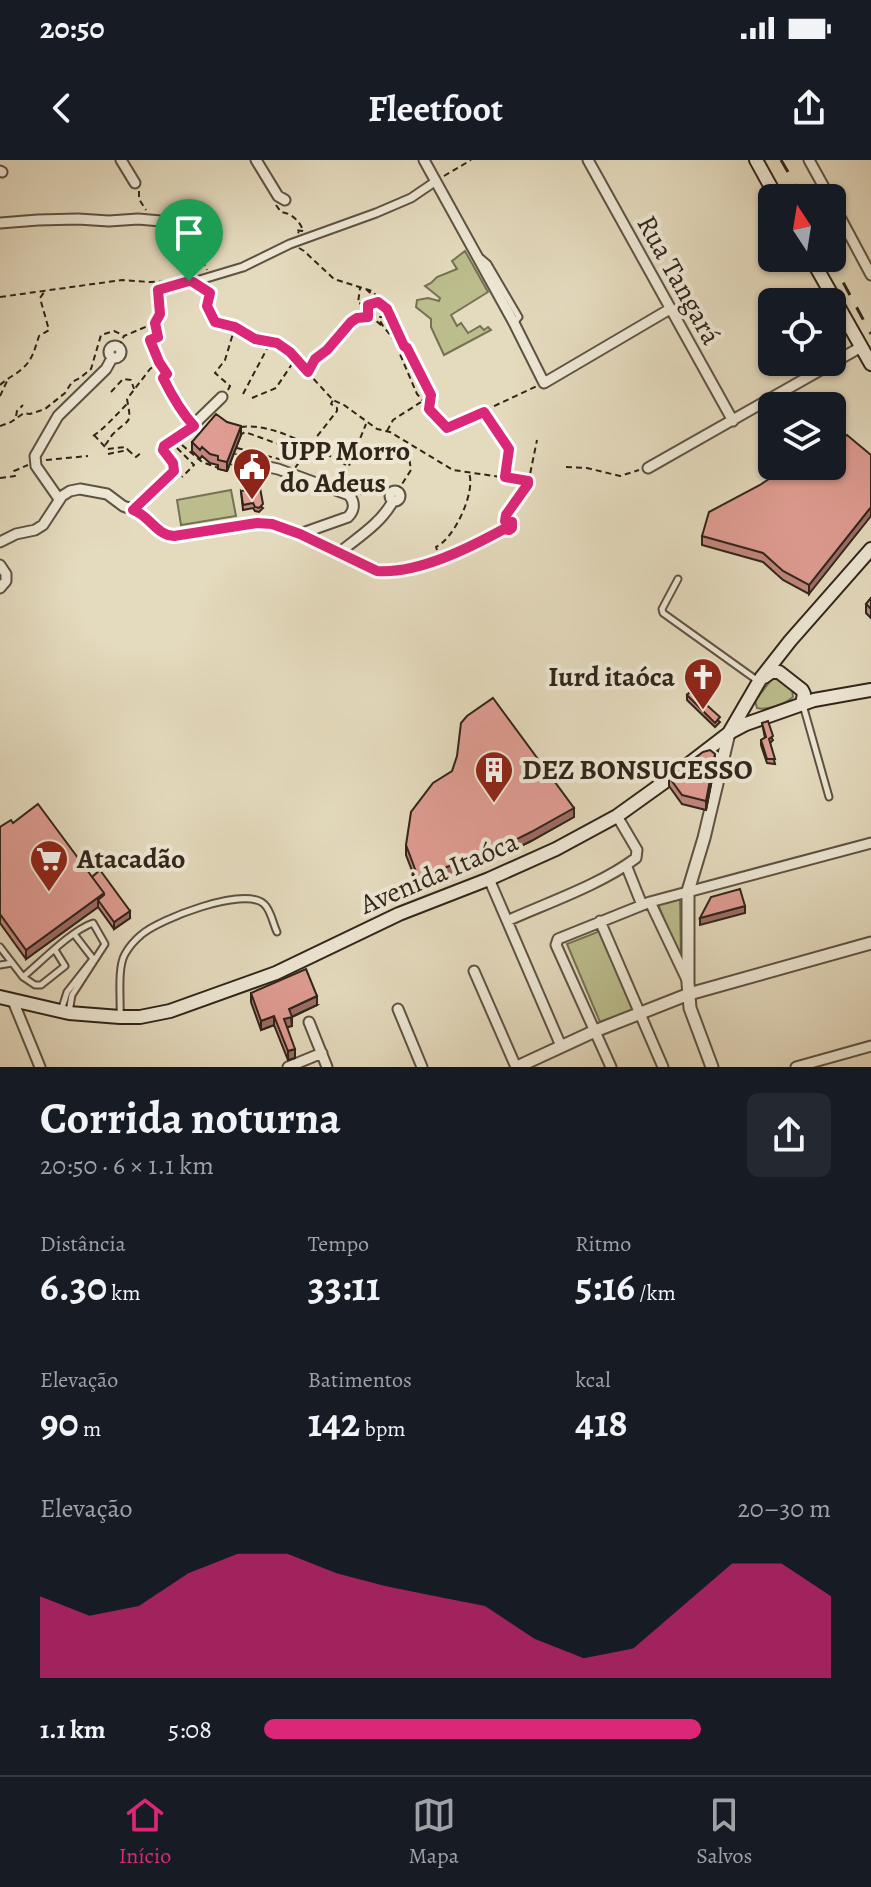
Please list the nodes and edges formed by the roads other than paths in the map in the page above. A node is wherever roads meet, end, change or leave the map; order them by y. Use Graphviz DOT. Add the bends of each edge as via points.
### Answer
graph roads {
  1 [pos="121,160"];
  2 [pos="256,160"];
  3 [pos="424,160"];
  4 [pos="588,160"];
  5 [pos="756,160"];
  6 [pos="809,160"];
  7 [pos="436,181"];
  8 [pos="135,183"];
  9 [pos="769,184"];
  10 [pos="822,184"];
  11 [pos="285,200"];
  12 [pos="157,220"];
  13 [pos="0,223"];
  14 [pos="846,228"];
  15 [pos="819,272"];
  16 [pos="871,275"];
  17 [pos="191,282"];
  18 [pos="670,309"];
  19 [pos="118,347"];
  20 [pos="861,347"];
  21 [pos="871,364"];
  22 [pos="222,397"];
  23 [pos="733,421"];
  24 [pos="232,459"];
  25 [pos="648,468"];
  26 [pos="395,496"];
  27 [pos="59,499"];
  28 [pos="133,510"];
  29 [pos="505,525"];
  30 [pos="300,534"];
  31 [pos="0,542"];
  32 [pos="871,549"];
  33 [pos="340,552"];
  34 [pos="0,565"];
  35 [pos="678,579"];
  36 [pos="0,588"];
  37 [pos="760,680"];
  38 [pos="871,690"];
  39 [pos="802,704"];
  40 [pos="729,733"];
  41 [pos="698,757"];
  42 [pos="720,768"];
  43 [pos="829,797"];
  44 [pos="617,816"];
  45 [pos="871,843"];
  46 [pos="626,865"];
  47 [pos="489,879"];
  48 [pos="688,891"];
  49 [pos="646,903"];
  50 [pos="507,921"];
  51 [pos="600,921"];
  52 [pos="277,932"];
  53 [pos="74,934"];
  54 [pos="871,943"];
  55 [pos="0,947"];
  56 [pos="55,950"];
  57 [pos="95,958"];
  58 [pos="12,963"];
  59 [pos="0,965"];
  60 [pos="474,971"];
  61 [pos="23,977"];
  62 [pos="688,988"];
  63 [pos="6,999"];
  64 [pos="398,1009"];
  65 [pos="65,1012"];
  66 [pos="640,1013"];
  67 [pos="120,1017"];
  68 [pos="309,1022"];
  69 [pos="595,1031"];
  70 [pos="561,1046"];
  71 [pos="871,1046"];
  72 [pos="322,1053"];
  73 [pos="40,1067"];
  74 [pos="288,1067"];
  75 [pos="327,1067"];
  76 [pos="422,1067"];
  77 [pos="516,1067"];
  78 [pos="611,1067"];
  79 [pos="663,1067"];
  80 [pos="712,1067"];
  81 [pos="796,1067"];
  1 -- 8 [label="street"];
  2 -- 11 [label="street" via="272,189"];
  3 -- 7 [label="street"];
  4 -- 18 [label="street, Rua Tangará"];
  5 -- 9 [label="main road"];
  6 -- 10 [label="street"];
  7 -- 17 [label="street" via="376,213 243,267"];
  7 -- 18 [label="street" via="544,383"];
  12 -- 13 [label="street"];
  14 -- 16 [label="street"];
  15 -- 20 [label="main road"];
  18 -- 23 [label="street, Rua Tangará"];
  19 -- 27 [label="street" via="109,349 110,363 58,416 35,456 36,466"];
  20 -- 21 [label="main road"];
  20 -- 23 [label="street"];
  22 -- 28 [label="street" via="194,426 164,446 174,471"];
  23 -- 25 [label="street"];
  24 -- 30 [label="street" via="353,499 351,514 344,519"];
  26 -- 33 [label="street" via="377,523"];
  27 -- 28 [label="street" via="86,489 107,494"];
  27 -- 31 [label="street" via="43,525"];
  28 -- 30 [label="street" via="168,536 264,522"];
  29 -- 33 [label="street" via="469,548 409,568 377,571"];
  30 -- 33 [label="street"];
  32 -- 37 [label="main road"];
  34 -- 36 [label="street" via="6,581"];
  35 -- 37 [label="lane" via="663,613"];
  37 -- 39 [label="main road" via="779,672 802,690"];
  37 -- 40 [label="main road"];
  38 -- 39 [label="main road, Avenida Itaóca"];
  39 -- 40 [label="main road, Avenida Itaóca"];
  39 -- 43 [label="lane"];
  40 -- 41 [label="main road, Avenida Itaóca"];
  40 -- 42 [label="street"];
  41 -- 42 [label="main road" via="715,757"];
  41 -- 44 [label="main road, Avenida Itaóca"];
  42 -- 48 [label="street"];
  44 -- 46 [label="street" via="637,852"];
  44 -- 47 [label="main road, Avenida Itaóca"];
  45 -- 48 [label="street"];
  46 -- 49 [label="street"];
  46 -- 50 [label="street"];
  47 -- 50 [label="street"];
  47 -- 67 [label="main road, Avenida Itaóca" via="399,914 276,973 170,1011"];
  48 -- 49 [label="street"];
  48 -- 62 [label="street"];
  49 -- 51 [label="street"];
  49 -- 62 [label="street"];
  50 -- 70 [label="street"];
  51 -- 66 [label="street"];
  51 -- 69 [label="street" via="556,942"];
  52 -- 67 [label="lane" via="268,909 256,900 229,900 166,920 141,935 121,961"];
  53 -- 56 [label="lane"];
  53 -- 57 [label="lane"];
  53 -- 57 [label="lane" via="93,923 105,944"];
  54 -- 62 [label="street"];
  55 -- 58 [label="lane"];
  56 -- 61 [label="lane"];
  56 -- 61 [label="lane" via="65,966 44,984"];
  57 -- 65 [label="lane" via="67,992"];
  58 -- 59 [label="lane"];
  58 -- 61 [label="lane"];
  60 -- 77 [label="street"];
  62 -- 66 [label="street"];
  62 -- 80 [label="street" via="693,1019"];
  63 -- 65 [label="main road, Avenida Itaóca"];
  63 -- 73 [label="street"];
  64 -- 76 [label="street"];
  65 -- 67 [label="main road, Avenida Itaóca"];
  66 -- 69 [label="street"];
  66 -- 79 [label="street"];
  68 -- 72 [label="street"];
  69 -- 70 [label="street"];
  69 -- 78 [label="street"];
  70 -- 77 [label="street"];
  71 -- 81 [label="street"];
  72 -- 74 [label="street"];
  72 -- 75 [label="street"];
}
